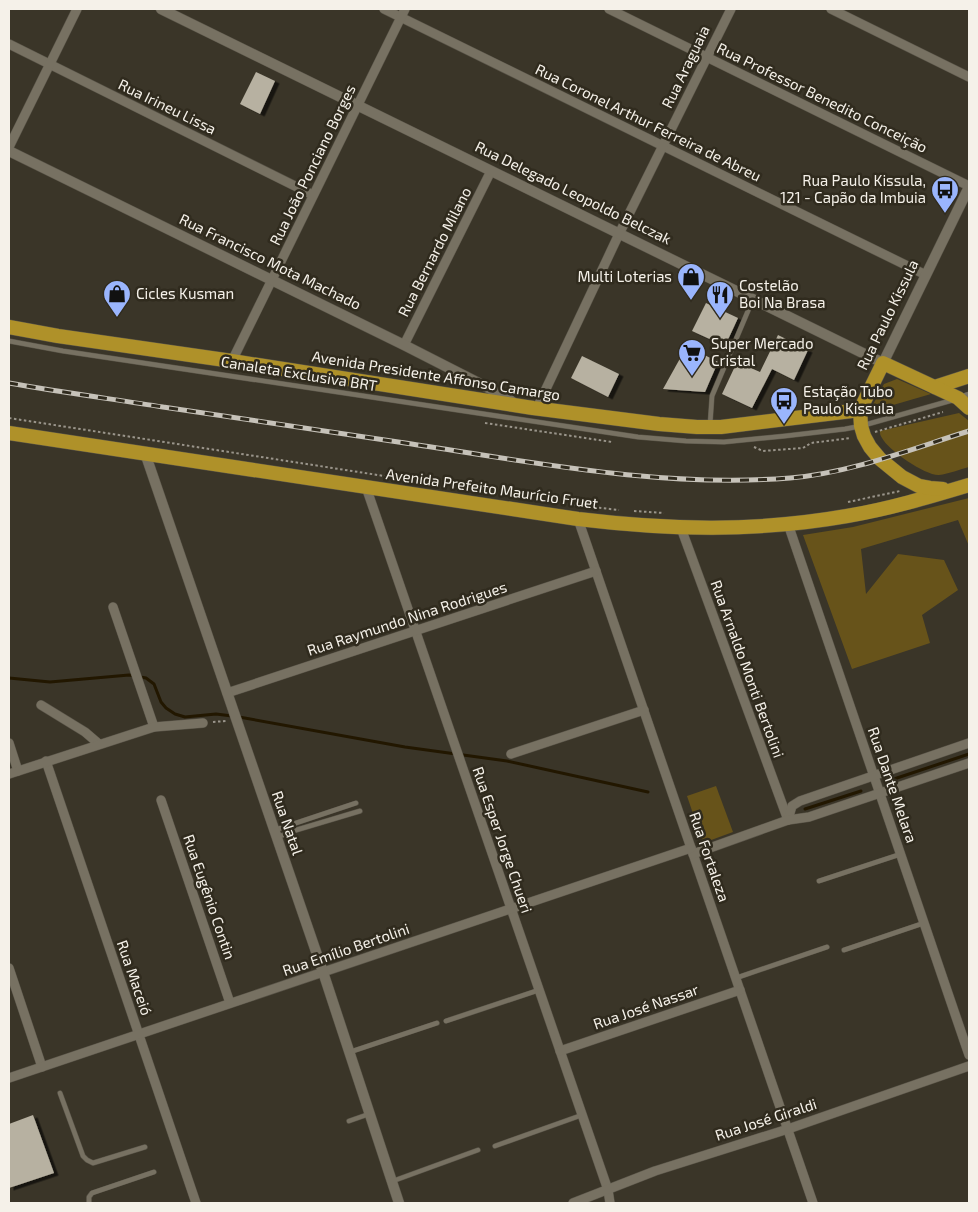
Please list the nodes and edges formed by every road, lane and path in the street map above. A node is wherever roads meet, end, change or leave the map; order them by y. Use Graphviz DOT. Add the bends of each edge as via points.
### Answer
graph roads {
  1 [pos="77,9"];
  2 [pos="161,9"];
  3 [pos="384,9"];
  4 [pos="609,9"];
  5 [pos="731,9"];
  6 [pos="831,9"];
  7 [pos="403,13"];
  8 [pos="9,44"];
  9 [pos="707,57"];
  10 [pos="50,64"];
  11 [pos="969,77"];
  12 [pos="357,105"];
  13 [pos="663,145"];
  14 [pos="9,149"];
  15 [pos="491,171"];
  16 [pos="969,186"];
  17 [pos="313,195"];
  18 [pos="619,234"];
  19 [pos="926,275"];
  20 [pos="272,280"];
  21 [pos="753,299"];
  22 [pos="9,327"];
  23 [pos="9,341"];
  24 [pos="404,345"];
  25 [pos="232,361"];
  26 [pos="883,363"];
  27 [pos="969,376"];
  28 [pos="935,388"];
  29 [pos="963,396"];
  30 [pos="515,405"];
  31 [pos="537,408"];
  32 [pos="969,408"];
  33 [pos="860,410"];
  34 [pos="947,411"];
  35 [pos="9,418"];
  36 [pos="861,426"];
  37 [pos="710,427"];
  38 [pos="876,432"];
  39 [pos="10,436"];
  40 [pos="145,453"];
  41 [pos="440,484"];
  42 [pos="964,486"];
  43 [pos="366,487"];
  44 [pos="903,490"];
  45 [pos="566,504"];
  46 [pos="841,504"];
  47 [pos="624,510"];
  48 [pos="633,511"];
  49 [pos="667,513"];
  50 [pos="578,519"];
  51 [pos="788,524"];
  52 [pos="681,528"];
  53 [pos="596,571"];
  54 [pos="114,607"];
  55 [pos="416,630"];
  56 [pos="227,693"];
  57 [pos="41,705"];
  58 [pos="644,710"];
  59 [pos="236,719"];
  60 [pos="203,723"];
  61 [pos="154,727"];
  62 [pos="9,743"];
  63 [pos="969,743"];
  64 [pos="99,744"];
  65 [pos="511,754"];
  66 [pos="46,761"];
  67 [pos="969,763"];
  68 [pos="13,772"];
  69 [pos="874,776"];
  70 [pos="880,793"];
  71 [pos="161,800"];
  72 [pos="356,803"];
  73 [pos="360,811"];
  74 [pos="788,820"];
  75 [pos="275,834"];
  76 [pos="692,851"];
  77 [pos="901,854"];
  78 [pos="819,881"];
  79 [pos="511,909"];
  80 [pos="924,923"];
  81 [pos="827,947"];
  82 [pos="844,950"];
  83 [pos="9,968"];
  84 [pos="322,972"];
  85 [pos="736,978"];
  86 [pos="539,990"];
  87 [pos="740,990"];
  88 [pos="230,1003"];
  89 [pos="446,1021"];
  90 [pos="437,1023"];
  91 [pos="139,1034"];
  92 [pos="560,1051"];
  93 [pos="349,1052"];
  94 [pos="969,1055"];
  95 [pos="42,1066"];
  96 [pos="969,1066"];
  97 [pos="9,1078"];
  98 [pos="60,1093"];
  99 [pos="369,1114"];
  100 [pos="582,1115"];
  101 [pos="349,1121"];
  102 [pos="788,1128"];
  103 [pos="495,1146"];
  104 [pos="146,1147"];
  105 [pos="478,1150"];
  106 [pos="154,1172"];
  107 [pos="391,1181"];
  108 [pos="608,1190"];
  109 [pos="89,1203"];
  110 [pos="196,1203"];
  111 [pos="399,1203"];
  112 [pos="573,1203"];
  113 [pos="610,1203"];
  114 [pos="813,1203"];
  1 -- 10 [label="street"];
  2 -- 12 [label="street, Rua Delegado Leopoldo Belczak"];
  3 -- 7 [label="street, Rua Coronel Arthur Ferreira de Abreu"];
  4 -- 9 [label="street, Rua Professor Benedito Conceição"];
  5 -- 9 [label="street, Rua Araguaia"];
  6 -- 11 [label="street"];
  7 -- 12 [label="street, Rua João Ponciano Borges"];
  7 -- 13 [label="street, Rua Coronel Arthur Ferreira de Abreu"];
  8 -- 10 [label="street, Rua Irineu Lissa"];
  9 -- 13 [label="street, Rua Araguaia"];
  9 -- 16 [label="street, Rua Professor Benedito Conceição"];
  10 -- 14 [label="street"];
  10 -- 17 [label="street, Rua Irineu Lissa"];
  12 -- 15 [label="street, Rua Delegado Leopoldo Belczak"];
  12 -- 17 [label="street, Rua João Ponciano Borges"];
  13 -- 18 [label="street, Rua Araguaia"];
  13 -- 19 [label="street, Rua Coronel Arthur Ferreira de Abreu"];
  14 -- 20 [label="street, Rua Francisco Mota Machado"];
  15 -- 18 [label="street, Rua Delegado Leopoldo Belczak"];
  15 -- 24 [label="street, Rua Bernardo Milano"];
  16 -- 19 [label="street, Rua Paulo Kissula"];
  17 -- 20 [label="street, Rua João Ponciano Borges"];
  18 -- 21 [label="street, Rua Delegado Leopoldo Belczak"];
  18 -- 31 [label="street, Rua Araguaia"];
  19 -- 26 [label="street, Rua Paulo Kissula"];
  20 -- 24 [label="street, Rua Francisco Mota Machado"];
  20 -- 25 [label="street, Rua João Ponciano Borges"];
  21 -- 26 [label="street, Rua Delegado Leopoldo Belczak"];
  21 -- 37 [label="lane" via="712,396"];
  22 -- 25 [label="main road, Avenida Presidente Affonso Camargo"];
  23 -- 36 [label="lane, Canaleta Exclusiva BRT" via="638,438 724,442"];
  24 -- 30 [label="street, Rua Francisco Mota Machado" via="506,397"];
  25 -- 30 [label="main road, Avenida Presidente Affonso Camargo"];
  26 -- 28 [label="main road, Rua Delegado Leopoldo Belczak"];
  26 -- 33 [label="main road, Rua Paulo Kissula"];
  27 -- 28 [label="main road"];
  28 -- 29 [label="main road, Rua Delegado Leopoldo Belczak"];
  29 -- 32 [label="main road, Rua Delegado Leopoldo Belczak"];
  29 -- 36 [label="lane, Canaleta Exclusiva BRT"];
  30 -- 31 [label="main road, Avenida Presidente Affonso Camargo"];
  31 -- 37 [label="main road, Avenida Presidente Affonso Camargo" via="640,422"];
  33 -- 36 [label="main road, Rua Paulo Kissula"];
  33 -- 37 [label="main road, Avenida Presidente Affonso Camargo"];
  34 -- 38 [label="path"];
  35 -- 41 [label="path"];
  36 -- 42 [label="main road, Rua Paulo Kissula" via="870,447 880,459 909,481 930,488"];
  39 -- 40 [label="main road, Avenida Prefeito Maurício Fruet"];
  40 -- 43 [label="main road, Avenida Prefeito Maurício Fruet"];
  40 -- 56 [label="street, Rua Natal"];
  42 -- 51 [label="main road, Avenida Prefeito Maurício Fruet" via="881,509"];
  43 -- 50 [label="main road, Avenida Prefeito Maurício Fruet"];
  43 -- 55 [label="street, Rua Esper Jorge Chueri"];
  44 -- 46 [label="path"];
  45 -- 47 [label="path"];
  48 -- 49 [label="path"];
  50 -- 52 [label="main road, Avenida Prefeito Maurício Fruet"];
  50 -- 53 [label="street, Rua Fortaleza"];
  51 -- 52 [label="main road, Avenida Prefeito Maurício Fruet"];
  51 -- 69 [label="street, Rua Dante Melara"];
  52 -- 74 [label="street, Rua Arnaldo Monti Bertolini"];
  53 -- 55 [label="street, Rua Raymundo Nina Rodrigues"];
  53 -- 58 [label="street, Rua Fortaleza"];
  54 -- 61 [label="street"];
  55 -- 56 [label="street, Rua Raymundo Nina Rodrigues"];
  55 -- 79 [label="street, Rua Esper Jorge Chueri"];
  56 -- 59 [label="street, Rua Natal"];
  57 -- 64 [label="street"];
  58 -- 65 [label="street"];
  58 -- 76 [label="street, Rua Fortaleza"];
  59 -- 60 [label="path"];
  59 -- 75 [label="street, Rua Natal"];
  60 -- 61 [label="street"];
  61 -- 64 [label="street"];
  62 -- 68 [label="street"];
  63 -- 69 [label="street"];
  64 -- 66 [label="street"];
  66 -- 68 [label="street"];
  66 -- 91 [label="street, Rua Maceió"];
  67 -- 70 [label="street, Rua Emílio Bertolini"];
  69 -- 70 [label="street, Rua Dante Melara"];
  69 -- 74 [label="street" via="800,801 792,806"];
  70 -- 74 [label="street, Rua Emílio Bertolini" via="806,818"];
  70 -- 77 [label="street, Rua Dante Melara"];
  71 -- 88 [label="street, Rua Eugênio Contin"];
  72 -- 75 [label="lane"];
  73 -- 75 [label="lane"];
  74 -- 76 [label="street, Rua Emílio Bertolini"];
  75 -- 84 [label="street, Rua Natal"];
  76 -- 79 [label="street, Rua Emílio Bertolini"];
  76 -- 85 [label="street, Rua Fortaleza"];
  77 -- 78 [label="lane"];
  77 -- 80 [label="street, Rua Dante Melara"];
  79 -- 84 [label="street, Rua Emílio Bertolini"];
  79 -- 86 [label="street, Rua Esper Jorge Chueri"];
  80 -- 82 [label="lane"];
  80 -- 94 [label="street, Rua Dante Melara"];
  81 -- 85 [label="lane"];
  83 -- 95 [label="street"];
  84 -- 88 [label="street, Rua Emílio Bertolini"];
  84 -- 93 [label="street, Rua Natal"];
  85 -- 87 [label="street, Rua Fortaleza"];
  86 -- 89 [label="lane"];
  86 -- 92 [label="street, Rua Esper Jorge Chueri"];
  87 -- 92 [label="street, Rua José Nassar"];
  87 -- 102 [label="street, Rua Fortaleza"];
  88 -- 91 [label="street, Rua Emílio Bertolini"];
  90 -- 93 [label="lane"];
  91 -- 95 [label="street, Rua Emílio Bertolini"];
  91 -- 110 [label="street, Rua Maceió"];
  92 -- 100 [label="street, Rua Esper Jorge Chueri"];
  93 -- 99 [label="street, Rua Natal"];
  95 -- 97 [label="street, Rua Emílio Bertolini"];
  96 -- 102 [label="street, Rua José Giraldi"];
  98 -- 104 [label="lane" via="86,1160 93,1163"];
  99 -- 101 [label="lane"];
  99 -- 107 [label="street, Rua Natal"];
  100 -- 103 [label="lane"];
  100 -- 108 [label="street, Rua Esper Jorge Chueri"];
  102 -- 108 [label="street, Rua José Giraldi" via="655,1171"];
  102 -- 114 [label="street, Rua Fortaleza"];
  105 -- 107 [label="lane"];
  106 -- 109 [label="lane" via="92,1192"];
  107 -- 111 [label="street, Rua Natal"];
  108 -- 112 [label="street, Rua José Giraldi"];
  108 -- 113 [label="street, Rua Esper Jorge Chueri"];
}
